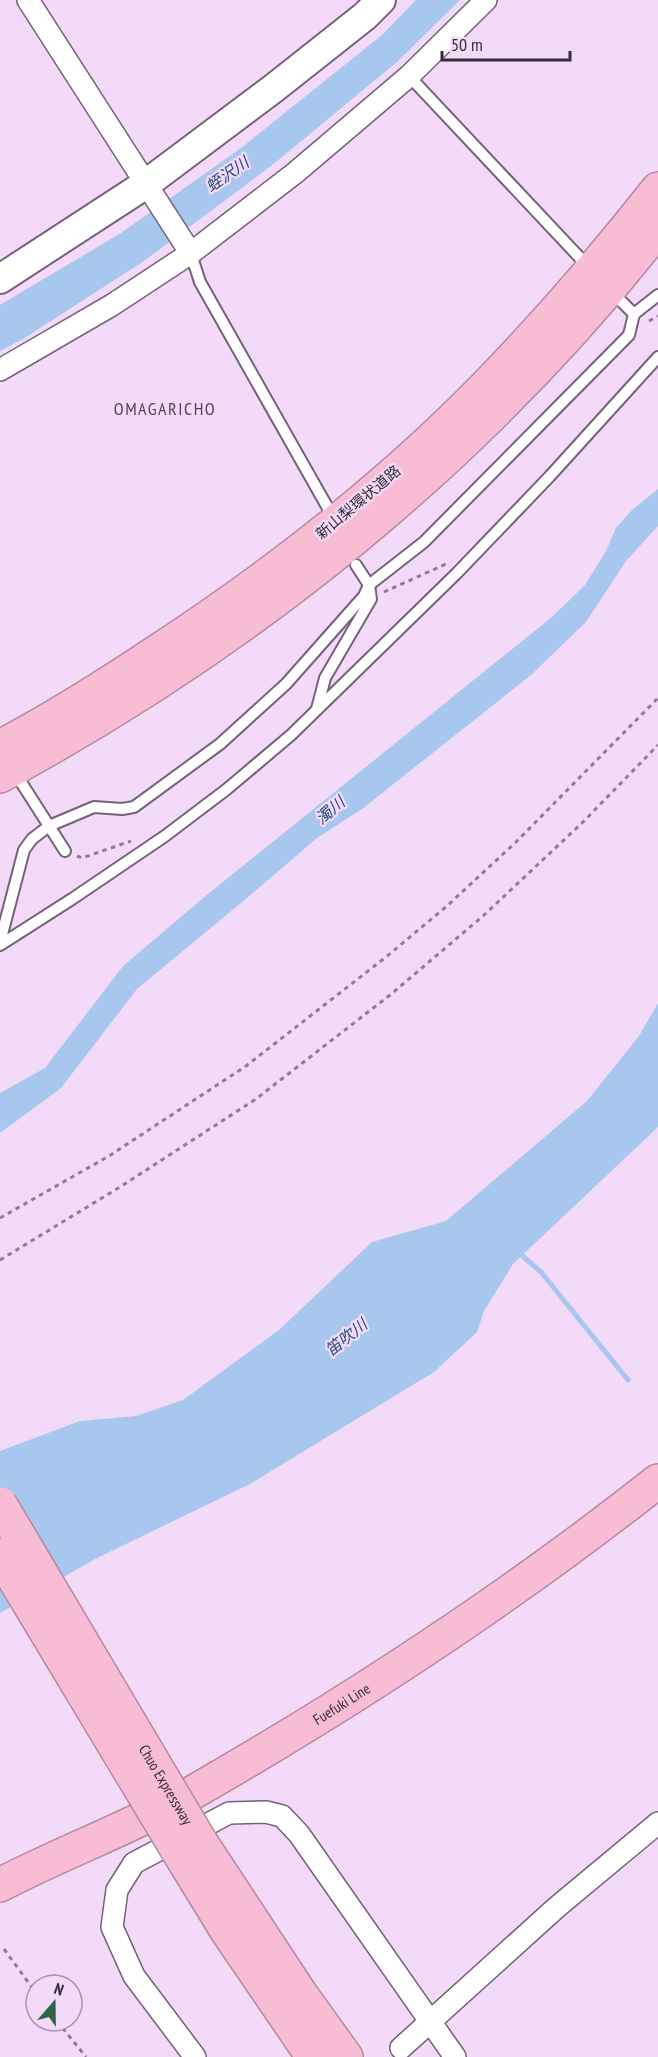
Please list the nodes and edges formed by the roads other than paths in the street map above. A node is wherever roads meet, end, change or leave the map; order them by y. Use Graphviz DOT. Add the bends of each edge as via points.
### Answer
graph roads {
  1 [pos="28,0"];
  2 [pos="381,0"];
  3 [pos="486,0"];
  4 [pos="410,76"];
  5 [pos="148,188"];
  6 [pos="658,189"];
  7 [pos="658,229"];
  8 [pos="189,250"];
  9 [pos="581,259"];
  10 [pos="0,279"];
  11 [pos="658,295"];
  12 [pos="621,301"];
  13 [pos="634,314"];
  14 [pos="658,357"];
  15 [pos="0,370"];
  16 [pos="329,510"];
  17 [pos="356,565"];
  18 [pos="369,585"];
  19 [pos="316,710"];
  20 [pos="0,747"];
  21 [pos="9,778"];
  22 [pos="49,826"];
  23 [pos="64,851"];
  24 [pos="0,943"];
  25 [pos="658,1481"];
  26 [pos="0,1504"];
  27 [pos="0,1555"];
  28 [pos="658,1823"];
  29 [pos="189,1846"];
  30 [pos="38,1865"];
  31 [pos="0,1876"];
  32 [pos="0,1885"];
  33 [pos="431,2023"];
  34 [pos="401,2048"];
  35 [pos="195,2057"];
  36 [pos="301,2057"];
  37 [pos="314,2057"];
  38 [pos="346,2057"];
  39 [pos="455,2057"];
  1 -- 5 [label="street"];
  2 -- 5 [label="street"];
  3 -- 4 [label="street"];
  4 -- 8 [label="street" via="295,172"];
  4 -- 9 [label="lane"];
  5 -- 8 [label="street"];
  5 -- 10 [label="street"];
  6 -- 20 [label="highway, 新山梨環状道路" via="506,366 354,508 208,618 47,722"];
  7 -- 21 [label="highway, 新山梨環状道路" via="521,385 376,521 220,641"];
  8 -- 15 [label="street" via="112,305"];
  8 -- 16 [label="lane" via="200,282"];
  11 -- 13 [label="lane"];
  12 -- 13 [label="lane"];
  13 -- 18 [label="lane" via="629,335 424,542"];
  14 -- 19 [label="lane" via="550,476"];
  17 -- 18 [label="lane"];
  18 -- 19 [label="lane" via="371,599 325,678"];
  18 -- 22 [label="lane" via="364,596 286,684 220,744 134,807 94,807"];
  19 -- 24 [label="lane" via="227,789 165,836"];
  21 -- 22 [label="lane"];
  22 -- 23 [label="lane"];
  22 -- 24 [label="lane" via="32,838 24,850"];
  25 -- 30 [label="highway, Fuefuki Line" via="517,1586 336,1707 190,1794"];
  26 -- 29 [label="highway, Chuo Expressway, bridge"];
  27 -- 29 [label="highway, Chuo Expressway, bridge"];
  28 -- 33 [label="street" via="556,1907"];
  29 -- 36 [label="highway" via="195,1889 225,1944"];
  29 -- 37 [label="highway, Chuo Expressway" via="227,1931"];
  29 -- 38 [label="highway, Chuo Expressway"];
  30 -- 31 [label="lane"];
  30 -- 32 [label="highway, Fuefuki Line"];
  33 -- 34 [label="street"];
  33 -- 35 [label="street" via="299,1834 282,1816 266,1812 230,1813 134,1863 117,1890 112,1927 134,1976"];
  33 -- 39 [label="street"];
}
